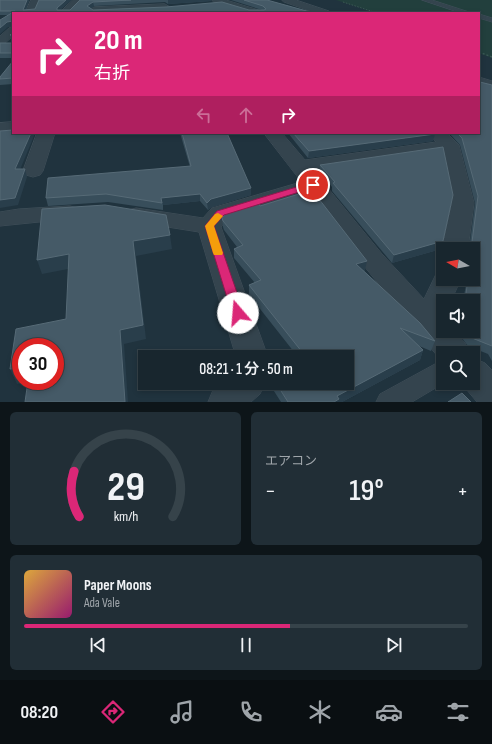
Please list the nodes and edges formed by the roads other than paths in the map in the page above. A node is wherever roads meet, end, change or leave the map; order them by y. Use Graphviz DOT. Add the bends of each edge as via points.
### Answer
graph roads {
  1 [pos="36,0"];
  2 [pos="78,0"];
  3 [pos="287,0"];
  4 [pos="426,0"];
  5 [pos="217,2"];
  6 [pos="168,7"];
  7 [pos="94,10"];
  8 [pos="112,11"];
  9 [pos="30,12"];
  10 [pos="65,12"];
  11 [pos="255,12"];
  12 [pos="323,12"];
  13 [pos="465,12"];
  14 [pos="480,16"];
  15 [pos="492,20"];
  16 [pos="12,31"];
  17 [pos="0,43"];
  18 [pos="12,44"];
  19 [pos="480,81"];
  20 [pos="492,86"];
  21 [pos="12,127"];
  22 [pos="0,128"];
  23 [pos="46,134"];
  24 [pos="274,134"];
  25 [pos="443,139"];
  26 [pos="33,170"];
  27 [pos="306,176"];
  28 [pos="93,211"];
  29 [pos="116,212"];
  30 [pos="0,219"];
  31 [pos="210,226"];
  32 [pos="456,242"];
  33 [pos="444,286"];
  34 [pos="427,323"];
  35 [pos="448,346"];
  36 [pos="250,350"];
  37 [pos="436,375"];
  38 [pos="480,381"];
  39 [pos="240,390"];
  40 [pos="492,394"];
  41 [pos="225,402"];
  42 [pos="389,402"];
  1 -- 9 [label="street"];
  2 -- 10 [label="street"];
  3 -- 12 [label="street"];
  4 -- 13 [label="lane"];
  5 -- 11 [label="street"];
  6 -- 8 [label="street"];
  7 -- 8 [label="street"];
  14 -- 15 [label="lane"];
  16 -- 17 [label="street"];
  17 -- 18 [label="lane"];
  19 -- 20 [label="street"];
  21 -- 22 [label="street"];
  23 -- 26 [label="street"];
  24 -- 27 [label="street"];
  25 -- 27 [label="street"];
  25 -- 32 [label="street" via="463,203"];
  27 -- 31 [label="street" via="220,213"];
  27 -- 34 [label="street"];
  28 -- 30 [label="street"];
  29 -- 31 [label="street"];
  31 -- 36 [label="street"];
  33 -- 34 [label="street"];
  34 -- 35 [label="street"];
  37 -- 42 [label="lane"];
  38 -- 40 [label="street"];
  39 -- 41 [label="street"];
}
